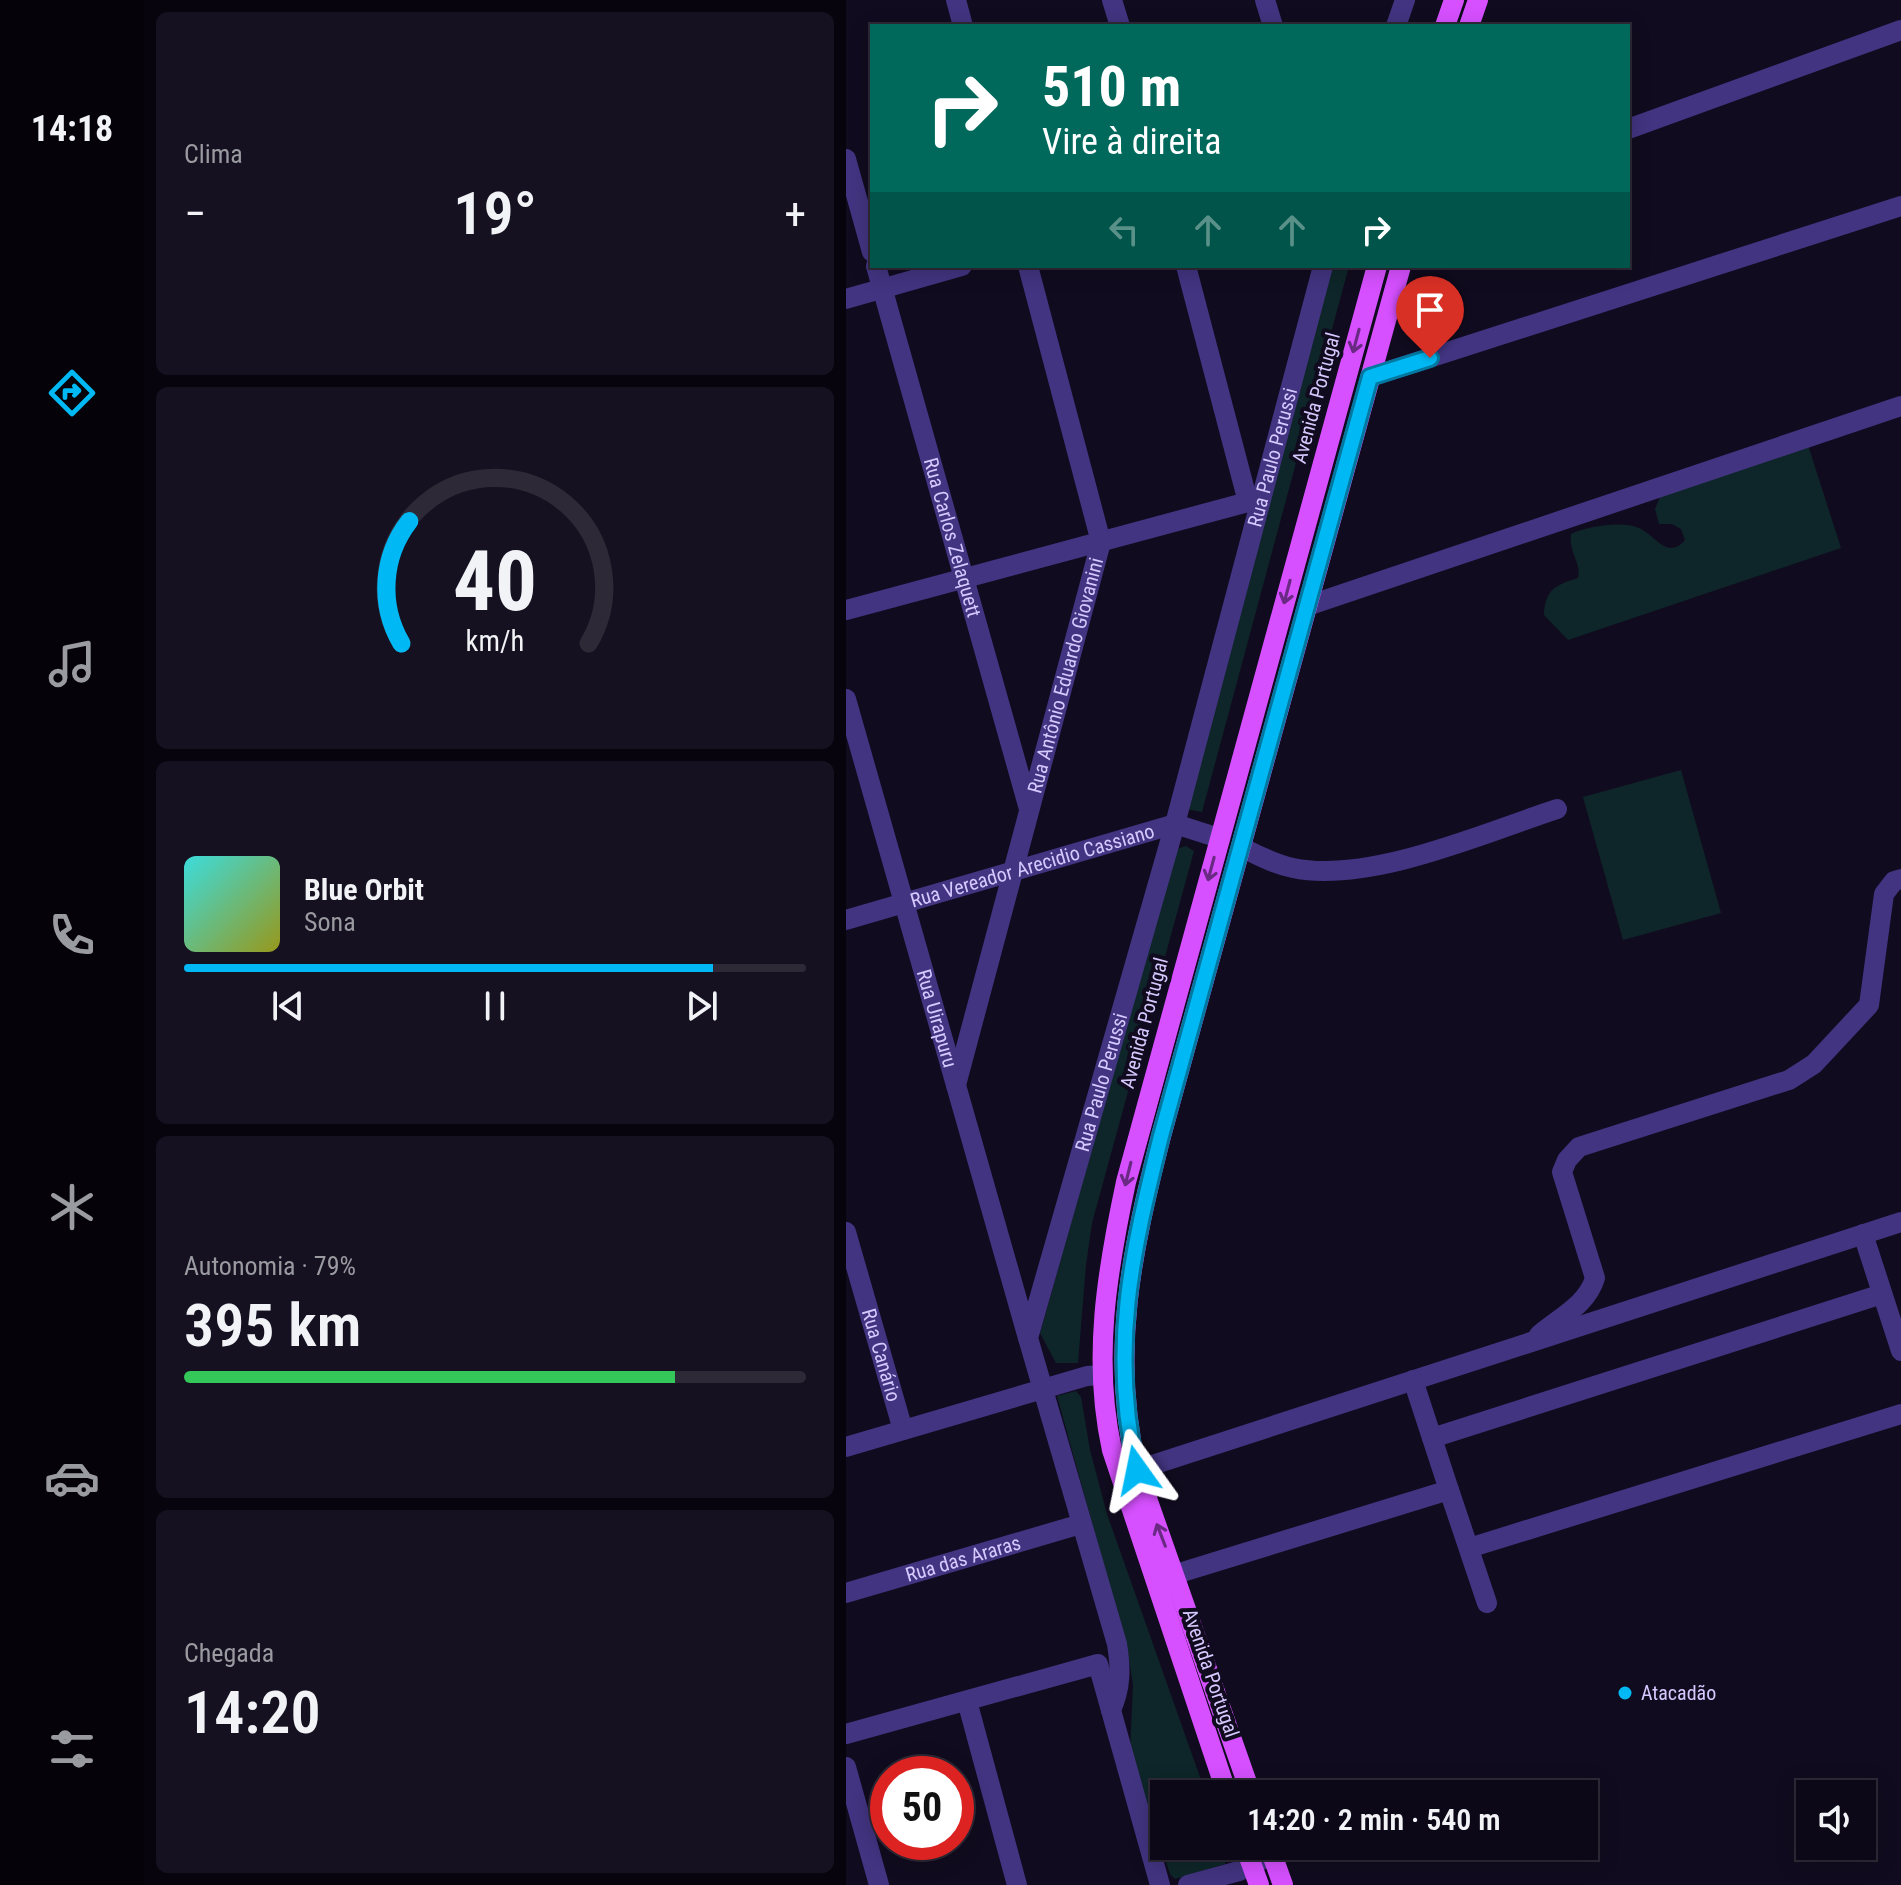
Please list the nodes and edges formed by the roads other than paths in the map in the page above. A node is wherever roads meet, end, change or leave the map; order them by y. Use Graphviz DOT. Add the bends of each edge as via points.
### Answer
graph roads {
  1 [pos="956,0"];
  2 [pos="1112,0"];
  3 [pos="1265,0"];
  4 [pos="1405,0"];
  5 [pos="1454,0"];
  6 [pos="1478,0"];
  7 [pos="962,24"];
  8 [pos="1119,24"];
  9 [pos="1272,24"];
  10 [pos="1397,24"];
  11 [pos="1446,24"];
  12 [pos="1470,24"];
  13 [pos="1901,30"];
  14 [pos="1630,128"];
  15 [pos="846,159"];
  16 [pos="1901,206"];
  17 [pos="870,245"];
  18 [pos="877,268"];
  19 [pos="955,268"];
  20 [pos="1029,268"];
  21 [pos="1187,268"];
  22 [pos="1322,268"];
  23 [pos="1376,268"];
  24 [pos="1400,268"];
  25 [pos="882,289"];
  26 [pos="846,299"];
  27 [pos="1370,377"];
  28 [pos="1901,406"];
  29 [pos="1253,501"];
  30 [pos="1101,542"];
  31 [pos="964,578"];
  32 [pos="1307,606"];
  33 [pos="846,610"];
  34 [pos="846,699"];
  35 [pos="1557,809"];
  36 [pos="1029,811"];
  37 [pos="1175,824"];
  38 [pos="1219,838"];
  39 [pos="1241,847"];
  40 [pos="1012,871"];
  41 [pos="1901,879"];
  42 [pos="905,903"];
  43 [pos="846,920"];
  44 [pos="1154,1080"];
  45 [pos="956,1085"];
  46 [pos="1175,1086"];
  47 [pos="1140,1130"];
  48 [pos="1161,1136"];
  49 [pos="1901,1222"];
  50 [pos="846,1232"];
  51 [pos="1863,1234"];
  52 [pos="1882,1294"];
  53 [pos="1028,1338"];
  54 [pos="1530,1342"];
  55 [pos="1901,1351"];
  56 [pos="1101,1375"];
  57 [pos="1413,1380"];
  58 [pos="1043,1391"];
  59 [pos="1901,1414"];
  60 [pos="903,1430"];
  61 [pos="1432,1438"];
  62 [pos="846,1447"];
  63 [pos="1137,1470"];
  64 [pos="1449,1490"];
  65 [pos="1081,1524"];
  66 [pos="1469,1548"];
  67 [pos="1176,1574"];
  68 [pos="846,1593"];
  69 [pos="1487,1603"];
  70 [pos="967,1701"];
  71 [pos="1111,1710"];
  72 [pos="846,1734"];
  73 [pos="846,1767"];
  74 [pos="1222,1780"];
  75 [pos="1246,1780"];
  76 [pos="1274,1860"];
  77 [pos="1252,1865"];
  78 [pos="879,1885"];
  79 [pos="1017,1885"];
  80 [pos="1160,1885"];
  81 [pos="1188,1885"];
  82 [pos="1283,1885"];
  1 -- 7 [label="street"];
  2 -- 8 [label="street"];
  3 -- 9 [label="street"];
  4 -- 10 [label="street"];
  5 -- 11 [label="main road"];
  6 -- 12 [label="main road"];
  13 -- 14 [label="street"];
  15 -- 17 [label="street"];
  16 -- 27 [label="street"];
  18 -- 25 [label="street, Rua Carlos Zelaquett"];
  19 -- 25 [label="street"];
  20 -- 30 [label="street, Rua Antônio Eduardo Giovanini"];
  21 -- 29 [label="street"];
  22 -- 29 [label="street, Rua Paulo Perussi"];
  23 -- 38 [label="main road, Avenida Portugal, one-way"];
  24 -- 27 [label="main road"];
  25 -- 26 [label="street"];
  25 -- 31 [label="street, Rua Carlos Zelaquett"];
  27 -- 32 [label="main road"];
  28 -- 32 [label="street"];
  29 -- 30 [label="street"];
  29 -- 37 [label="street, Rua Paulo Perussi"];
  30 -- 31 [label="street"];
  30 -- 36 [label="street, Rua Antônio Eduardo Giovanini"];
  31 -- 33 [label="street"];
  31 -- 36 [label="street, Rua Carlos Zelaquett"];
  32 -- 39 [label="main road"];
  34 -- 42 [label="street, Rua Uirapuru"];
  35 -- 39 [label="street" via="1373,866 1293,868"];
  36 -- 40 [label="street, Rua Antônio Eduardo Giovanini"];
  37 -- 38 [label="street, Rua Vereador Arecidio Cassiano"];
  37 -- 40 [label="street, Rua Vereador Arecidio Cassiano"];
  37 -- 53 [label="street, Rua Paulo Perussi"];
  38 -- 44 [label="main road, Avenida Portugal, one-way"];
  39 -- 46 [label="main road"];
  40 -- 42 [label="street, Rua Vereador Arecidio Cassiano"];
  40 -- 45 [label="street, Rua Antônio Eduardo Giovanini"];
  41 -- 54 [label="street" via="1884,894 1869,1005 1814,1064 1789,1080 1579,1147 1567,1160 1562,1172 1595,1278 1580,1304"];
  42 -- 43 [label="street, Rua Vereador Arecidio Cassiano"];
  42 -- 45 [label="street, Rua Uirapuru"];
  44 -- 46 [label="main road"];
  44 -- 47 [label="main road, Avenida Portugal"];
  45 -- 53 [label="street, Rua Uirapuru"];
  46 -- 48 [label="main road"];
  47 -- 48 [label="main road"];
  47 -- 56 [label="main road, Avenida Portugal, one-way" via="1106,1284"];
  48 -- 63 [label="main road" via="1136,1235 1124,1323 1123,1374"];
  49 -- 51 [label="street"];
  50 -- 60 [label="street, Rua Canário"];
  51 -- 52 [label="street"];
  51 -- 54 [label="street"];
  52 -- 55 [label="street"];
  52 -- 61 [label="street"];
  53 -- 58 [label="street"];
  54 -- 57 [label="street"];
  56 -- 58 [label="street"];
  56 -- 74 [label="main road, Avenida Portugal" via="1106,1421 1124,1491"];
  57 -- 61 [label="street"];
  57 -- 63 [label="street"];
  58 -- 60 [label="street"];
  58 -- 65 [label="street"];
  59 -- 66 [label="street"];
  60 -- 62 [label="street"];
  61 -- 64 [label="street"];
  67 -- 63 [label="main road, one-way"];
  64 -- 66 [label="street"];
  64 -- 67 [label="street"];
  65 -- 68 [label="street, Rua das Araras"];
  65 -- 71 [label="street" via="1117,1644 1120,1677"];
  66 -- 69 [label="street"];
  67 -- 75 [label="main road"];
  70 -- 71 [label="street" via="1098,1664"];
  70 -- 72 [label="street"];
  70 -- 79 [label="street"];
  71 -- 80 [label="street"];
  73 -- 78 [label="street"];
  76 -- 82 [label="main road"];
  77 -- 81 [label="street"];
}
